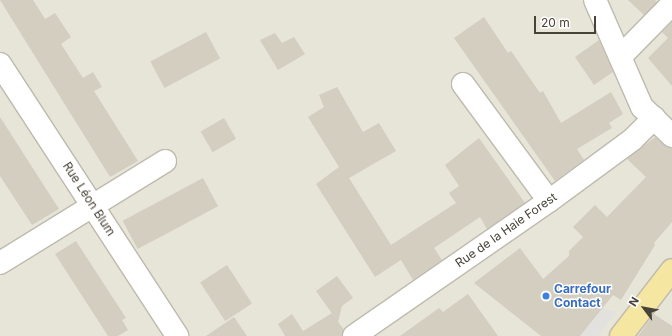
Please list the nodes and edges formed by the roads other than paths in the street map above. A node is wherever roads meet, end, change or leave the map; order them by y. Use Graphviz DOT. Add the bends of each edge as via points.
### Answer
graph roads {
  1 [pos="595,0"];
  2 [pos="672,4"];
  3 [pos="620,57"];
  4 [pos="0,64"];
  5 [pos="463,84"];
  6 [pos="654,118"];
  7 [pos="672,136"];
  8 [pos="165,161"];
  9 [pos="549,201"];
  10 [pos="93,204"];
  11 [pos="0,263"];
  12 [pos="669,280"];
  13 [pos="177,336"];
  14 [pos="354,336"];
  15 [pos="621,336"];
  1 -- 3 [label="street"];
  2 -- 3 [label="street"];
  3 -- 6 [label="street" via="642,107"];
  4 -- 10 [label="street, Rue Léon Blum"];
  5 -- 9 [label="street"];
  6 -- 7 [label="street"];
  6 -- 9 [label="street, Rue de la Haie Forest" via="633,139"];
  8 -- 10 [label="street"];
  9 -- 14 [label="street, Rue de la Haie Forest"];
  10 -- 11 [label="street"];
  10 -- 13 [label="street, Rue Léon Blum"];
  12 -- 15 [label="main road"];
}
